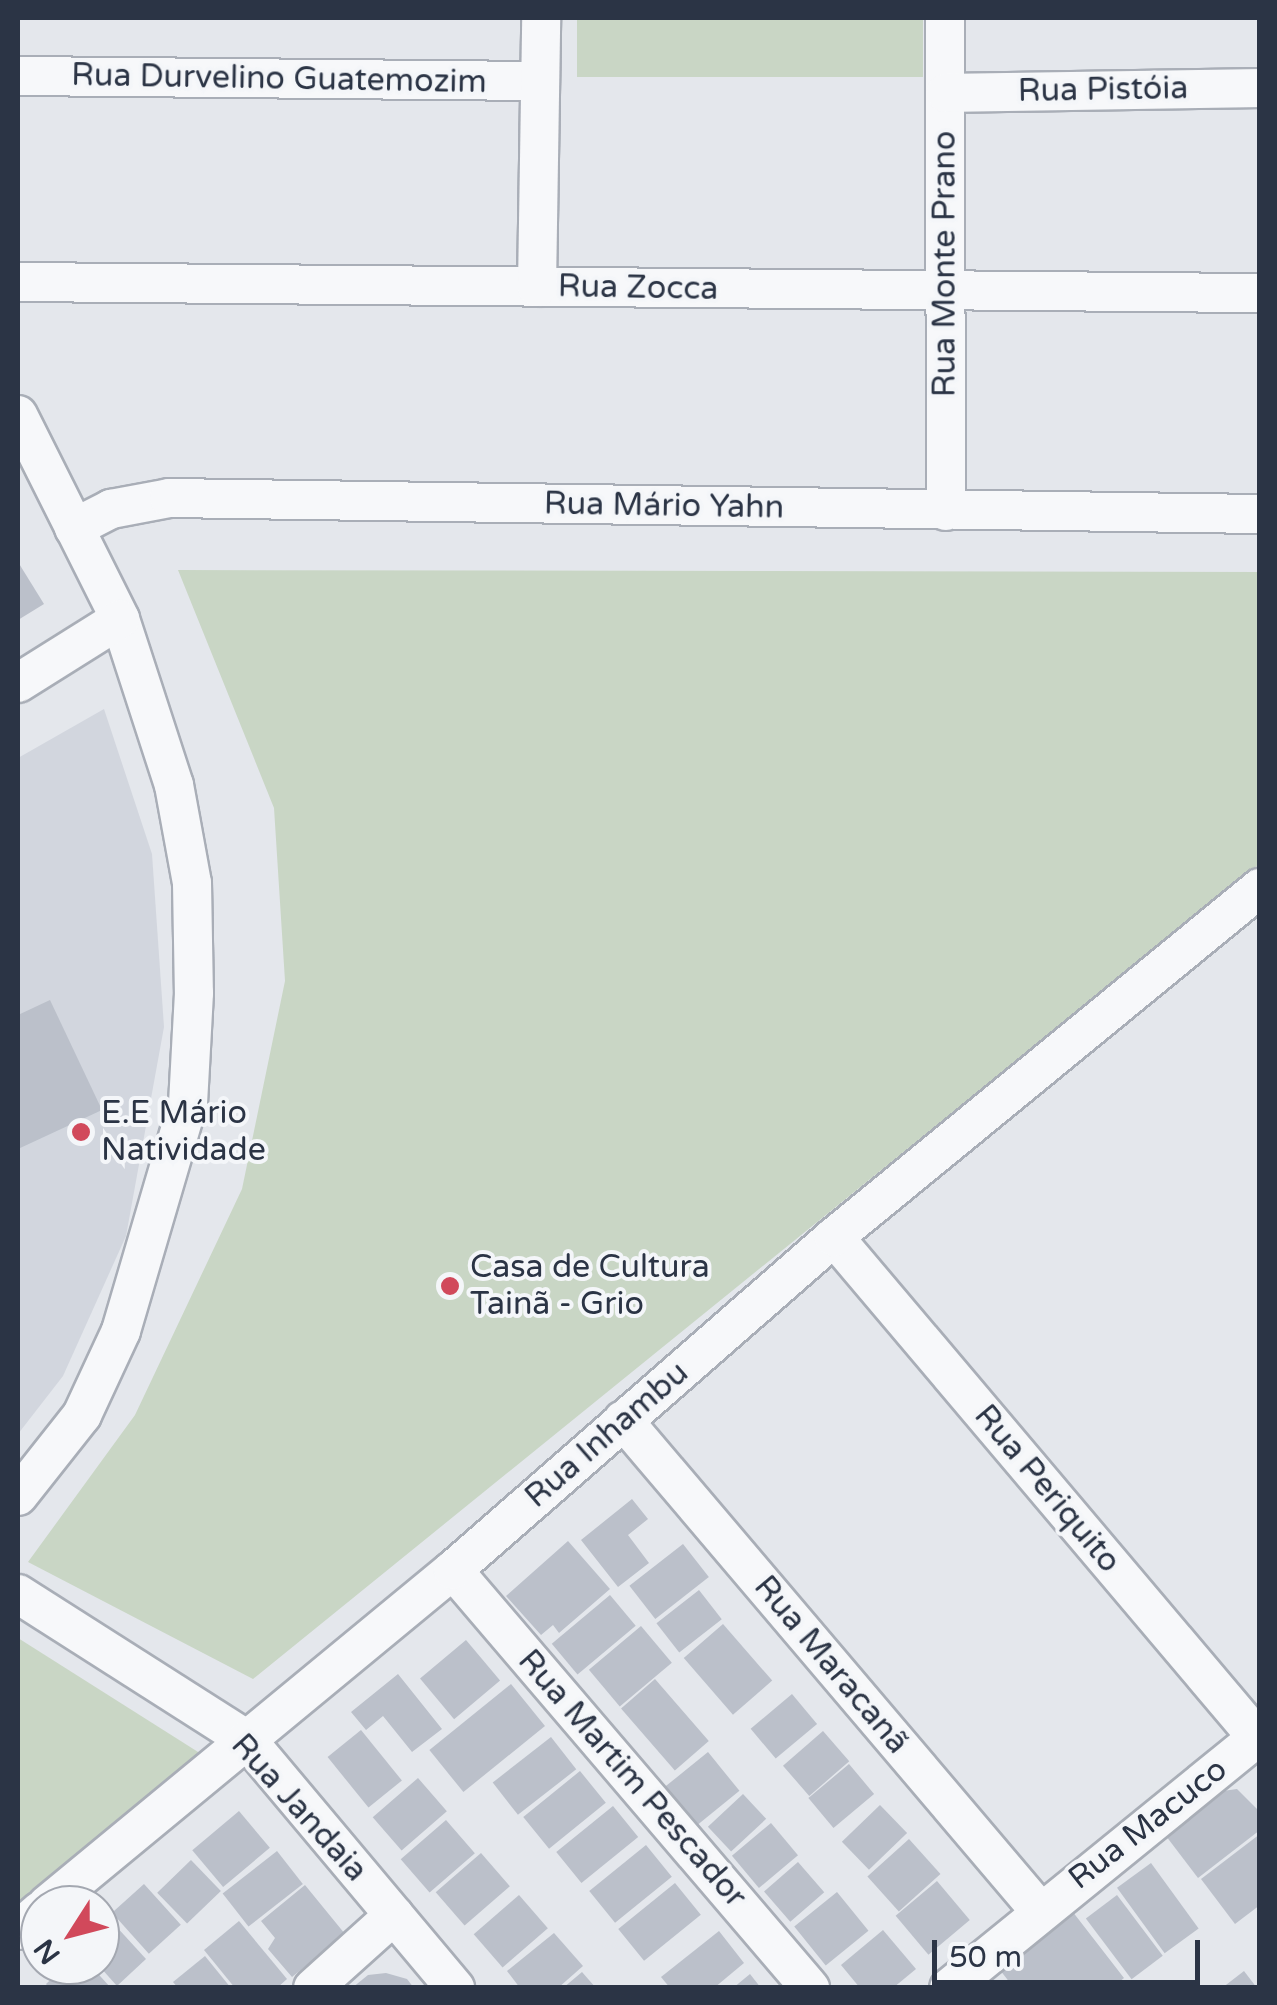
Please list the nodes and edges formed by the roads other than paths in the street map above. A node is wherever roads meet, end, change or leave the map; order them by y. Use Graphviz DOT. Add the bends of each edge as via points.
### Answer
graph roads {
  1 [pos="540,18"];
  2 [pos="945,18"];
  3 [pos="18,76"];
  4 [pos="540,81"];
  5 [pos="1260,88"];
  6 [pos="946,93"];
  7 [pos="18,282"];
  8 [pos="537,287"];
  9 [pos="944,291"];
  10 [pos="1260,293"];
  11 [pos="18,415"];
  12 [pos="946,511"];
  13 [pos="1260,514"];
  14 [pos="74,528"];
  15 [pos="120,619"];
  16 [pos="18,683"];
  17 [pos="1260,888"];
  18 [pos="834,1236"];
  19 [pos="624,1420"];
  20 [pos="18,1496"];
  21 [pos="453,1570"];
  22 [pos="18,1594"];
  23 [pos="247,1740"];
  24 [pos="1258,1740"];
  25 [pos="71,1885"];
  26 [pos="1039,1910"];
  27 [pos="394,1916"];
  28 [pos="313,1988"];
  29 [pos="454,1988"];
  30 [pos="810,1988"];
  31 [pos="949,1988"];
  1 -- 4 [label="street"];
  2 -- 6 [label="street, Rua Monte Prano"];
  3 -- 4 [label="street, Rua Durvelino Guatemozim"];
  4 -- 8 [label="street"];
  5 -- 6 [label="street, Rua Pistóia"];
  6 -- 9 [label="street, Rua Monte Prano"];
  7 -- 8 [label="street, Rua Zocca"];
  8 -- 9 [label="street, Rua Zocca"];
  9 -- 10 [label="street, Rua Zocca"];
  9 -- 12 [label="street, Rua Monte Prano"];
  11 -- 14 [label="street"];
  12 -- 13 [label="street, Rua Mário Yahn"];
  12 -- 14 [label="street, Rua Mário Yahn" via="170,498 112,509"];
  14 -- 15 [label="street"];
  15 -- 16 [label="street"];
  15 -- 20 [label="street" via="174,785 192,883 188,1103 121,1331 82,1415"];
  17 -- 18 [label="street, Rua Inhambu"];
  18 -- 19 [label="street, Rua Inhambu"];
  18 -- 24 [label="street, Rua Periquito"];
  19 -- 21 [label="street, Rua Inhambu"];
  19 -- 26 [label="street, Rua Maracanã"];
  21 -- 23 [label="street, Rua Inhambu"];
  21 -- 30 [label="street, Rua Martim Pescador"];
  22 -- 23 [label="street, Rua Jandaia"];
  23 -- 25 [label="street, Rua Inhambu"];
  23 -- 27 [label="street, Rua Jandaia"];
  24 -- 26 [label="street, Rua Macuco"];
  26 -- 31 [label="street, Rua Macuco"];
  27 -- 28 [label="street"];
  27 -- 29 [label="street, Rua Jandaia"];
}
